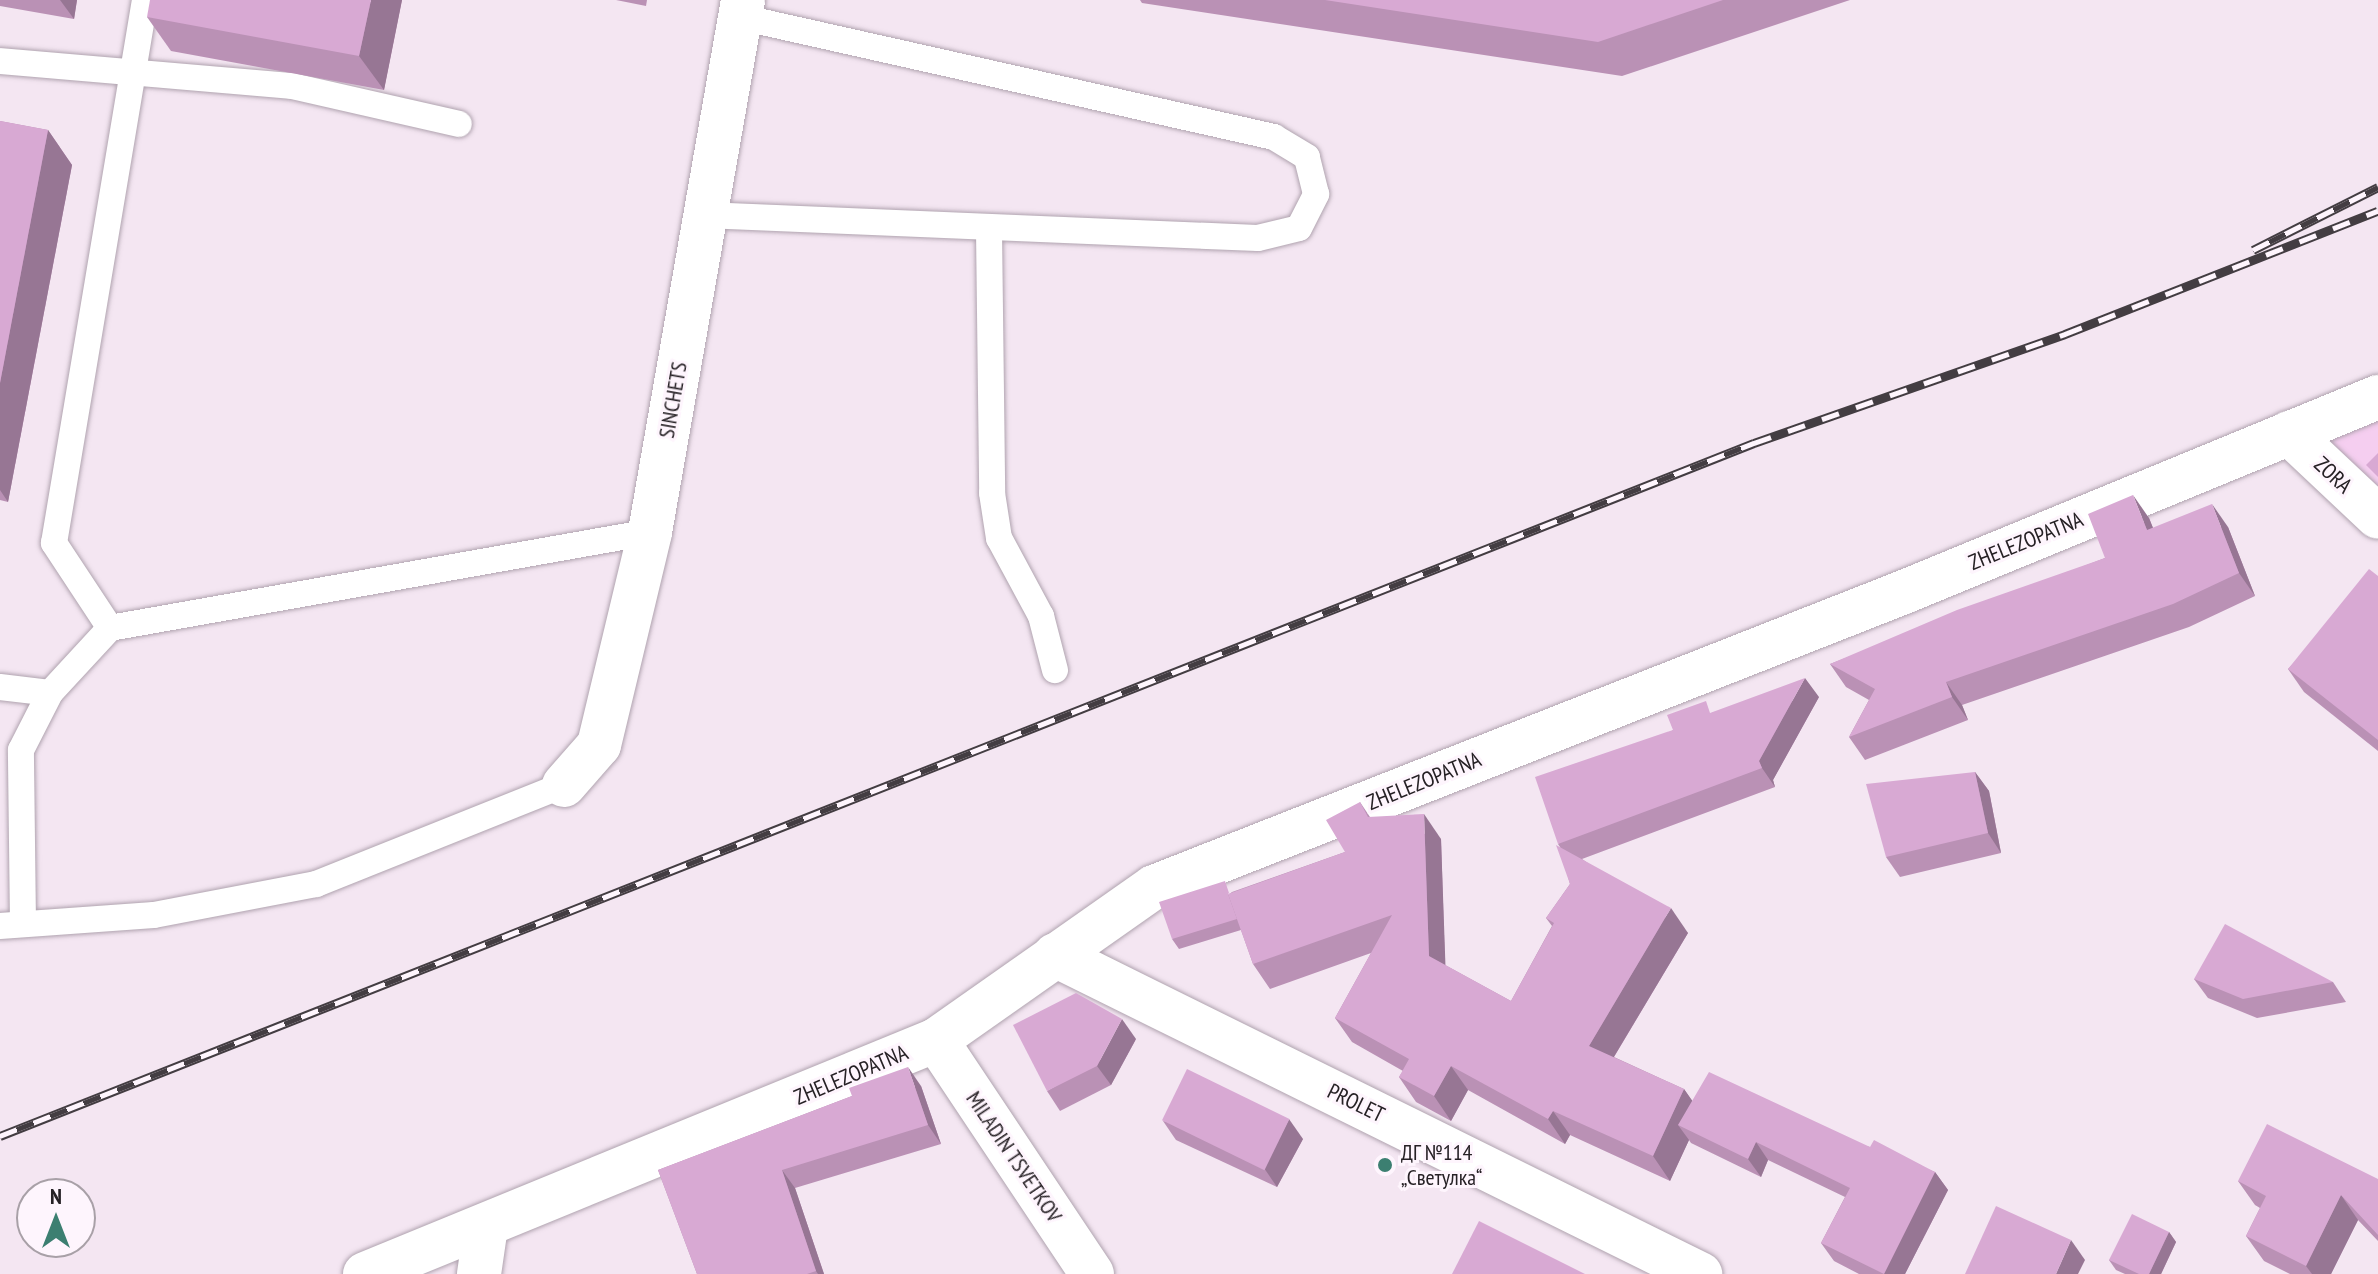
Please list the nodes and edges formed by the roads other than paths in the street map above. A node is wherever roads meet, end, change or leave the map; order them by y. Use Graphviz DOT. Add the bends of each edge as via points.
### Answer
graph roads {
  1 [pos="145,0"];
  2 [pos="742,8"];
  3 [pos="0,61"];
  4 [pos="132,72"];
  5 [pos="459,124"];
  6 [pos="704,215"];
  7 [pos="989,230"];
  8 [pos="2378,397"];
  9 [pos="2289,433"];
  10 [pos="2378,517"];
  11 [pos="650,532"];
  12 [pos="110,628"];
  13 [pos="1055,670"];
  14 [pos="0,687"];
  15 [pos="50,693"];
  16 [pos="564,785"];
  17 [pos="12,925"];
  18 [pos="1055,955"];
  19 [pos="936,1040"];
  20 [pos="486,1226"];
  21 [pos="365,1274"];
  22 [pos="479,1274"];
  23 [pos="1092,1274"];
  24 [pos="1700,1274"];
  1 -- 4 [label="lane"];
  2 -- 6 [label="street, SINCHETS"];
  2 -- 7 [label="lane" via="1274,137 1307,157 1316,194 1299,228 1258,238"];
  3 -- 4 [label="lane"];
  4 -- 5 [label="lane" via="292,86"];
  4 -- 12 [label="lane" via="54,543"];
  6 -- 7 [label="lane"];
  6 -- 11 [label="street, SINCHETS"];
  7 -- 13 [label="lane" via="992,493 999,538 1041,616"];
  8 -- 9 [label="street, ZHELEZOPATNA"];
  9 -- 10 [label="street, ZORA"];
  9 -- 18 [label="street, ZHELEZOPATNA" via="1904,592 1154,887"];
  11 -- 12 [label="lane"];
  11 -- 16 [label="street, SINCHETS" via="599,745"];
  12 -- 15 [label="lane"];
  14 -- 15 [label="lane"];
  15 -- 17 [label="lane" via="21,750"];
  16 -- 17 [label="lane" via="316,884 154,915"];
  18 -- 19 [label="street, ZHELEZOPATNA"];
  18 -- 24 [label="street, PROLET"];
  19 -- 20 [label="street, ZHELEZOPATNA"];
  19 -- 23 [label="street, MILADIN TSVETKOV"];
  20 -- 21 [label="street, ZHELEZOPATNA"];
  20 -- 22 [label="street"];
}
